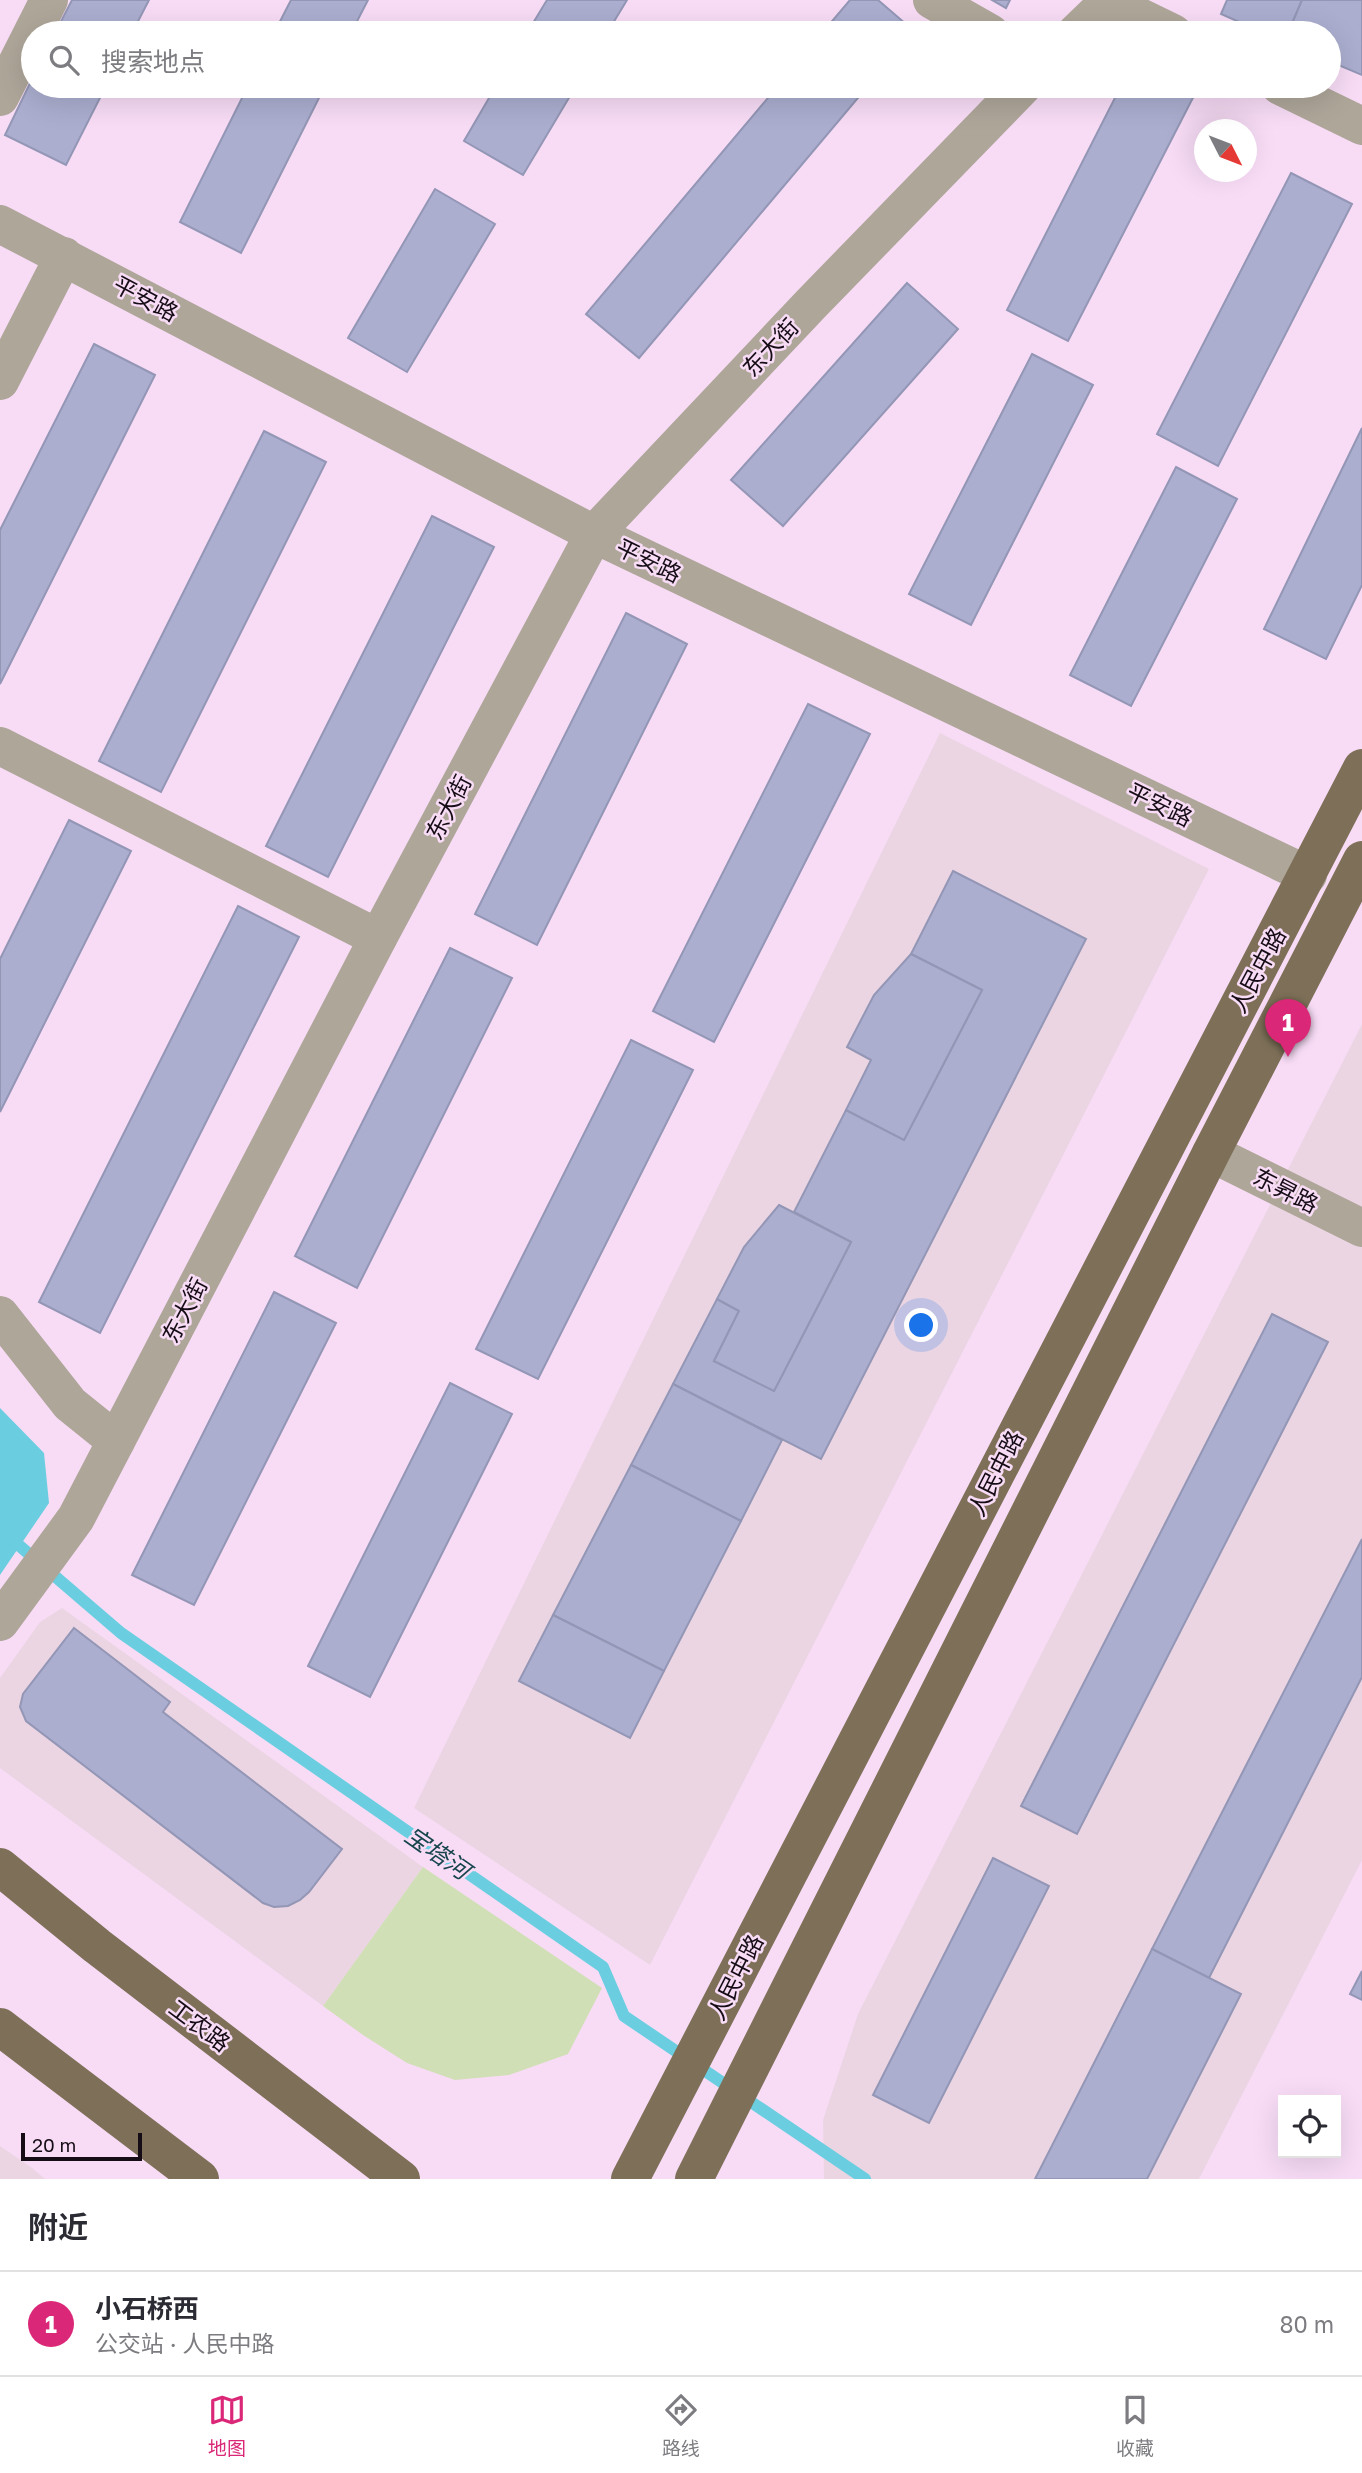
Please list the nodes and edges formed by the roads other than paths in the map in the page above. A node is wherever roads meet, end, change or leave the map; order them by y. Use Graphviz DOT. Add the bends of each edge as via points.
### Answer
graph roads {
  1 [pos="48,0"];
  2 [pos="932,0"];
  3 [pos="1109,1"];
  4 [pos="38,21"];
  5 [pos="969,21"];
  6 [pos="1088,21"];
  7 [pos="1149,21"];
  8 [pos="21,55"];
  9 [pos="0,97"];
  10 [pos="1011,98"];
  11 [pos="1305,98"];
  12 [pos="1362,126"];
  13 [pos="0,224"];
  14 [pos="64,256"];
  15 [pos="0,381"];
  16 [pos="594,534"];
  17 [pos="0,747"];
  18 [pos="1362,768"];
  19 [pos="1362,860"];
  20 [pos="1308,875"];
  21 [pos="378,938"];
  22 [pos="1211,1153"];
  23 [pos="1362,1228"];
  24 [pos="0,1315"];
  25 [pos="116,1441"];
  26 [pos="0,1622"];
  27 [pos="0,1867"];
  28 [pos="0,2027"];
  29 [pos="200,2179"];
  30 [pos="401,2179"];
  31 [pos="630,2179"];
  32 [pos="694,2179"];
  1 -- 4 [label="street"];
  2 -- 5 [label="street"];
  3 -- 6 [label="street"];
  3 -- 7 [label="street"];
  8 -- 9 [label="street"];
  10 -- 16 [label="street, 东大街"];
  11 -- 12 [label="street"];
  13 -- 14 [label="street, 平安路"];
  14 -- 15 [label="street"];
  14 -- 16 [label="street, 平安路"];
  16 -- 20 [label="street, 平安路"];
  16 -- 21 [label="street, 东大街"];
  17 -- 21 [label="street"];
  18 -- 20 [label="main road, 人民中路"];
  19 -- 22 [label="main road, 人民中路"];
  20 -- 31 [label="main road, 人民中路"];
  21 -- 25 [label="street, 东大街"];
  22 -- 23 [label="street, 东昇路"];
  22 -- 32 [label="main road, 人民中路"];
  24 -- 25 [label="street" via="70,1404"];
  25 -- 26 [label="street, 东大街" via="76,1518"];
  27 -- 30 [label="main road, 工农路"];
  28 -- 29 [label="main road"];
}
